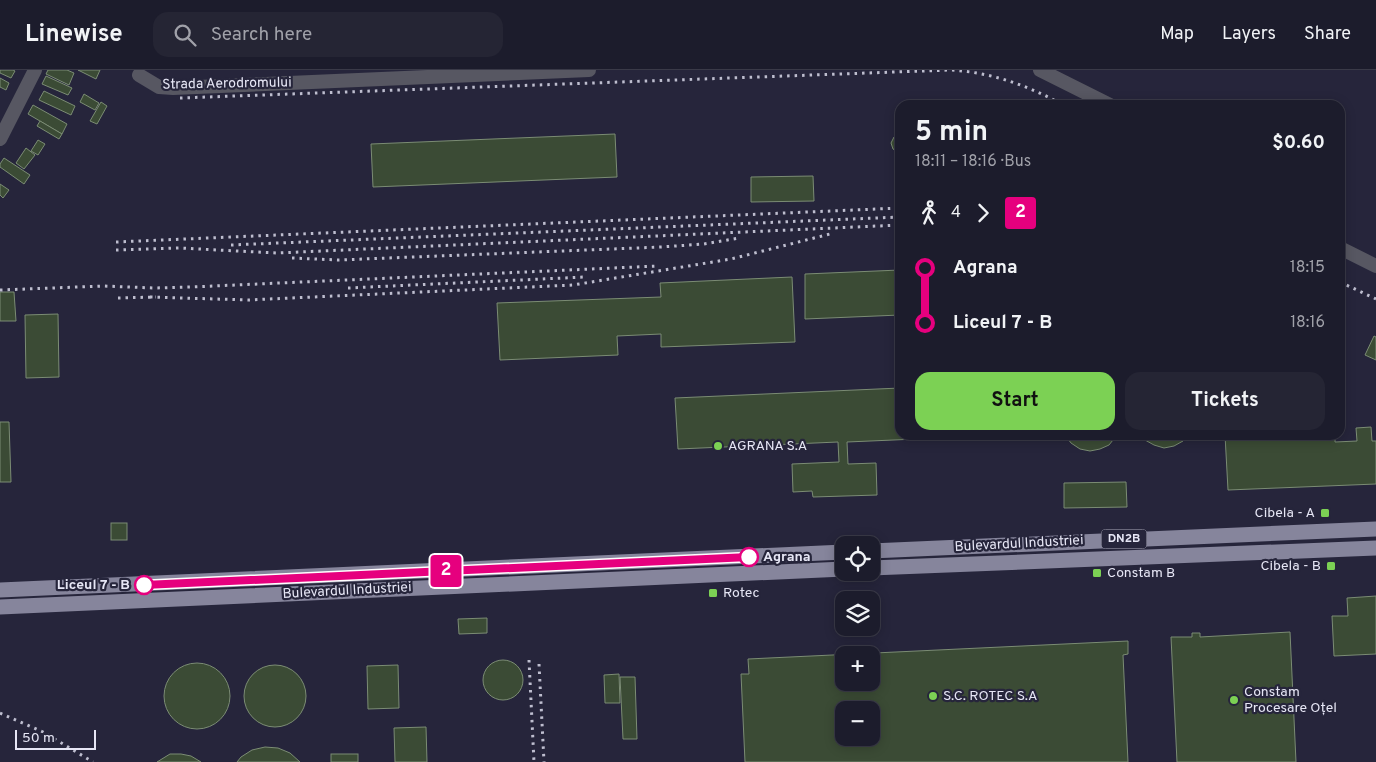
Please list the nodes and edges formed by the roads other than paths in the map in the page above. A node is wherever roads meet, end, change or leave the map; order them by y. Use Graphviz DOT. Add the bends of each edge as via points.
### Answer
graph roads {
  1 [pos="35,70"];
  2 [pos="589,70"];
  3 [pos="1040,70"];
  4 [pos="139,75"];
  5 [pos="1100,100"];
  6 [pos="0,140"];
  7 [pos="1345,250"];
  8 [pos="1376,266"];
  9 [pos="1376,529"];
  10 [pos="1376,548"];
  11 [pos="880,551"];
  12 [pos="835,552"];
  13 [pos="880,568"];
  14 [pos="835,569"];
  15 [pos="0,590"];
  16 [pos="0,607"];
  1 -- 6 [label="street"];
  2 -- 4 [label="street, Strada Aerodromului" via="173,88 159,88"];
  3 -- 5 [label="street"];
  7 -- 8 [label="street"];
  9 -- 11 [label="main road, Bulevardul Industriei / DN2B"];
  10 -- 13 [label="main road, Bulevardul Industriei / DN2B"];
  12 -- 15 [label="main road, Bulevardul Industriei"];
  14 -- 16 [label="main road, Bulevardul Industriei"];
}
